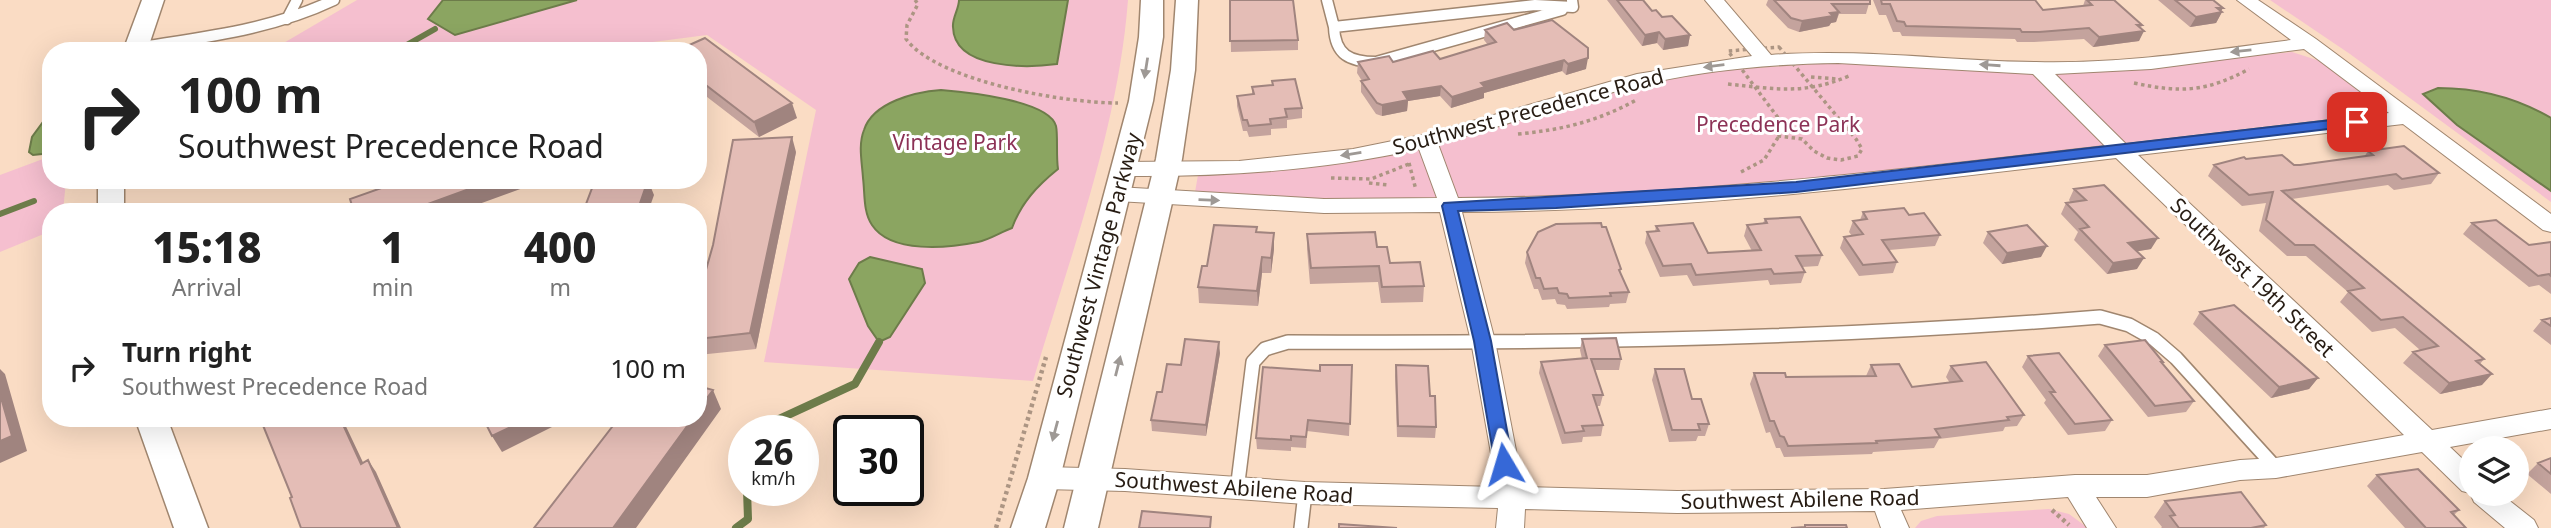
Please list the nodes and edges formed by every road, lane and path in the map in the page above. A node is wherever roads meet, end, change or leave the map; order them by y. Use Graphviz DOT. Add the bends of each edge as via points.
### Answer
graph roads {
  1 [pos="153,0"];
  2 [pos="297,0"];
  3 [pos="334,0"];
  4 [pos="915,0"];
  5 [pos="1152,0"];
  6 [pos="1187,0"];
  7 [pos="1327,0"];
  8 [pos="1714,0"];
  9 [pos="2246,0"];
  10 [pos="1572,4"];
  11 [pos="287,19"];
  12 [pos="1334,27"];
  13 [pos="139,42"];
  14 [pos="175,42"];
  15 [pos="2309,43"];
  16 [pos="1765,60"];
  17 [pos="2252,67"];
  18 [pos="2038,68"];
  19 [pos="1746,72"];
  20 [pos="1801,73"];
  21 [pos="1856,74"];
  22 [pos="1842,79"];
  23 [pos="2129,81"];
  24 [pos="1718,83"];
  25 [pos="1757,87"];
  26 [pos="1646,94"];
  27 [pos="1118,103"];
  28 [pos="2408,117"];
  29 [pos="1848,129"];
  30 [pos="1508,135"];
  31 [pos="1779,136"];
  32 [pos="1428,148"];
  33 [pos="2120,150"];
  34 [pos="1166,169"];
  35 [pos="1736,174"];
  36 [pos="1325,177"];
  37 [pos="1120,181"];
  38 [pos="1160,197"];
  39 [pos="1449,206"];
  40 [pos="2551,225"];
  41 [pos="1483,341"];
  42 [pos="2551,419"];
  43 [pos="154,427"];
  44 [pos="2426,441"];
  45 [pos="2276,468"];
  46 [pos="2459,472"];
  47 [pos="1044,478"];
  48 [pos="1094,479"];
  49 [pos="2075,486"];
  50 [pos="1237,490"];
  51 [pos="1305,494"];
  52 [pos="1512,498"];
  53 [pos="1884,500"];
  54 [pos="2497,506"];
  55 [pos="2051,509"];
  56 [pos="191,528"];
  57 [pos="1028,528"];
  58 [pos="1081,528"];
  59 [pos="1301,528"];
  60 [pos="1510,528"];
  61 [pos="1895,528"];
  62 [pos="2073,528"];
  63 [pos="2102,528"];
  64 [pos="2524,528"];
  1 -- 13 [label="street"];
  2 -- 11 [label="lane"];
  3 -- 11 [label="lane"];
  4 -- 27 [label="path" via="918,4 905,30 906,41 927,59 958,72 1061,99"];
  5 -- 37 [label="street, Southwest Vintage Parkway, one-way" via="1152,37 1141,101"];
  6 -- 34 [label="street, Southwest Vintage Parkway" via="1183,70"];
  7 -- 12 [label="lane"];
  8 -- 16 [label="street"];
  9 -- 15 [label="street"];
  10 -- 12 [label="lane"];
  10 -- 12 [label="lane" via="1376,62 1342,56 1333,43"];
  11 -- 14 [label="lane"];
  15 -- 18 [label="street, Southwest Precedence Road, one-way" via="2124,64"];
  15 -- 28 [label="street"];
  18 -- 16 [label="street, Southwest Precedence Road, one-way" via="1883,58"];
  16 -- 32 [label="street, Southwest Precedence Road, one-way" via="1611,84"];
  17 -- 23 [label="path" via="2227,83 2205,89 2168,89"];
  18 -- 33 [label="street, Southwest 19th Street"];
  19 -- 25 [label="path"];
  20 -- 22 [label="path"];
  21 -- 22 [label="path"];
  22 -- 25 [label="path" via="1814,89"];
  24 -- 25 [label="path"];
  25 -- 31 [label="path" via="1779,119"];
  26 -- 30 [label="path" via="1586,125"];
  28 -- 33 [label="street"];
  28 -- 40 [label="street"];
  29 -- 31 [label="path" via="1861,149 1850,159 1813,153 1802,139"];
  31 -- 35 [label="path" via="1764,160"];
  32 -- 34 [label="street, Southwest Precedence Road, one-way" via="1283,164"];
  32 -- 36 [label="path" via="1391,173 1364,182"];
  32 -- 39 [label="street"];
  33 -- 39 [label="street" via="1796,187"];
  33 -- 44 [label="street, Southwest 19th Street"];
  34 -- 37 [label="street, Southwest Precedence Road"];
  34 -- 38 [label="street, Southwest Vintage Parkway"];
  37 -- 38 [label="street"];
  37 -- 47 [label="street, Southwest Vintage Parkway, one-way"];
  38 -- 39 [label="street, one-way" via="1324,206"];
  48 -- 38 [label="street, Southwest Vintage Parkway, one-way"];
  39 -- 41 [label="street"];
  41 -- 45 [label="lane" via="1834,337 2100,317 2129,325 2162,346"];
  41 -- 50 [label="lane" via="1288,342 1265,349 1253,362 1250,375"];
  41 -- 52 [label="street"];
  42 -- 44 [label="street, Southwest Abilene Road"];
  43 -- 56 [label="street"];
  44 -- 45 [label="street, Southwest Abilene Road"];
  44 -- 46 [label="street, Southwest 19th Street"];
  45 -- 49 [label="street, Southwest Abilene Road" via="2147,486"];
  47 -- 48 [label="street, Southwest Abilene Road"];
  47 -- 57 [label="street, Southwest Vintage Parkway"];
  48 -- 50 [label="street, Southwest Abilene Road"];
  48 -- 58 [label="street, Southwest Vintage Parkway"];
  49 -- 53 [label="street, Southwest Abilene Road"];
  49 -- 63 [label="street"];
  50 -- 51 [label="street, Southwest Abilene Road"];
  51 -- 52 [label="street, Southwest Abilene Road"];
  51 -- 59 [label="lane"];
  52 -- 53 [label="street, Southwest Abilene Road"];
  52 -- 60 [label="street"];
  53 -- 61 [label="street"];
  54 -- 64 [label="street"];
  55 -- 62 [label="path"];
}
